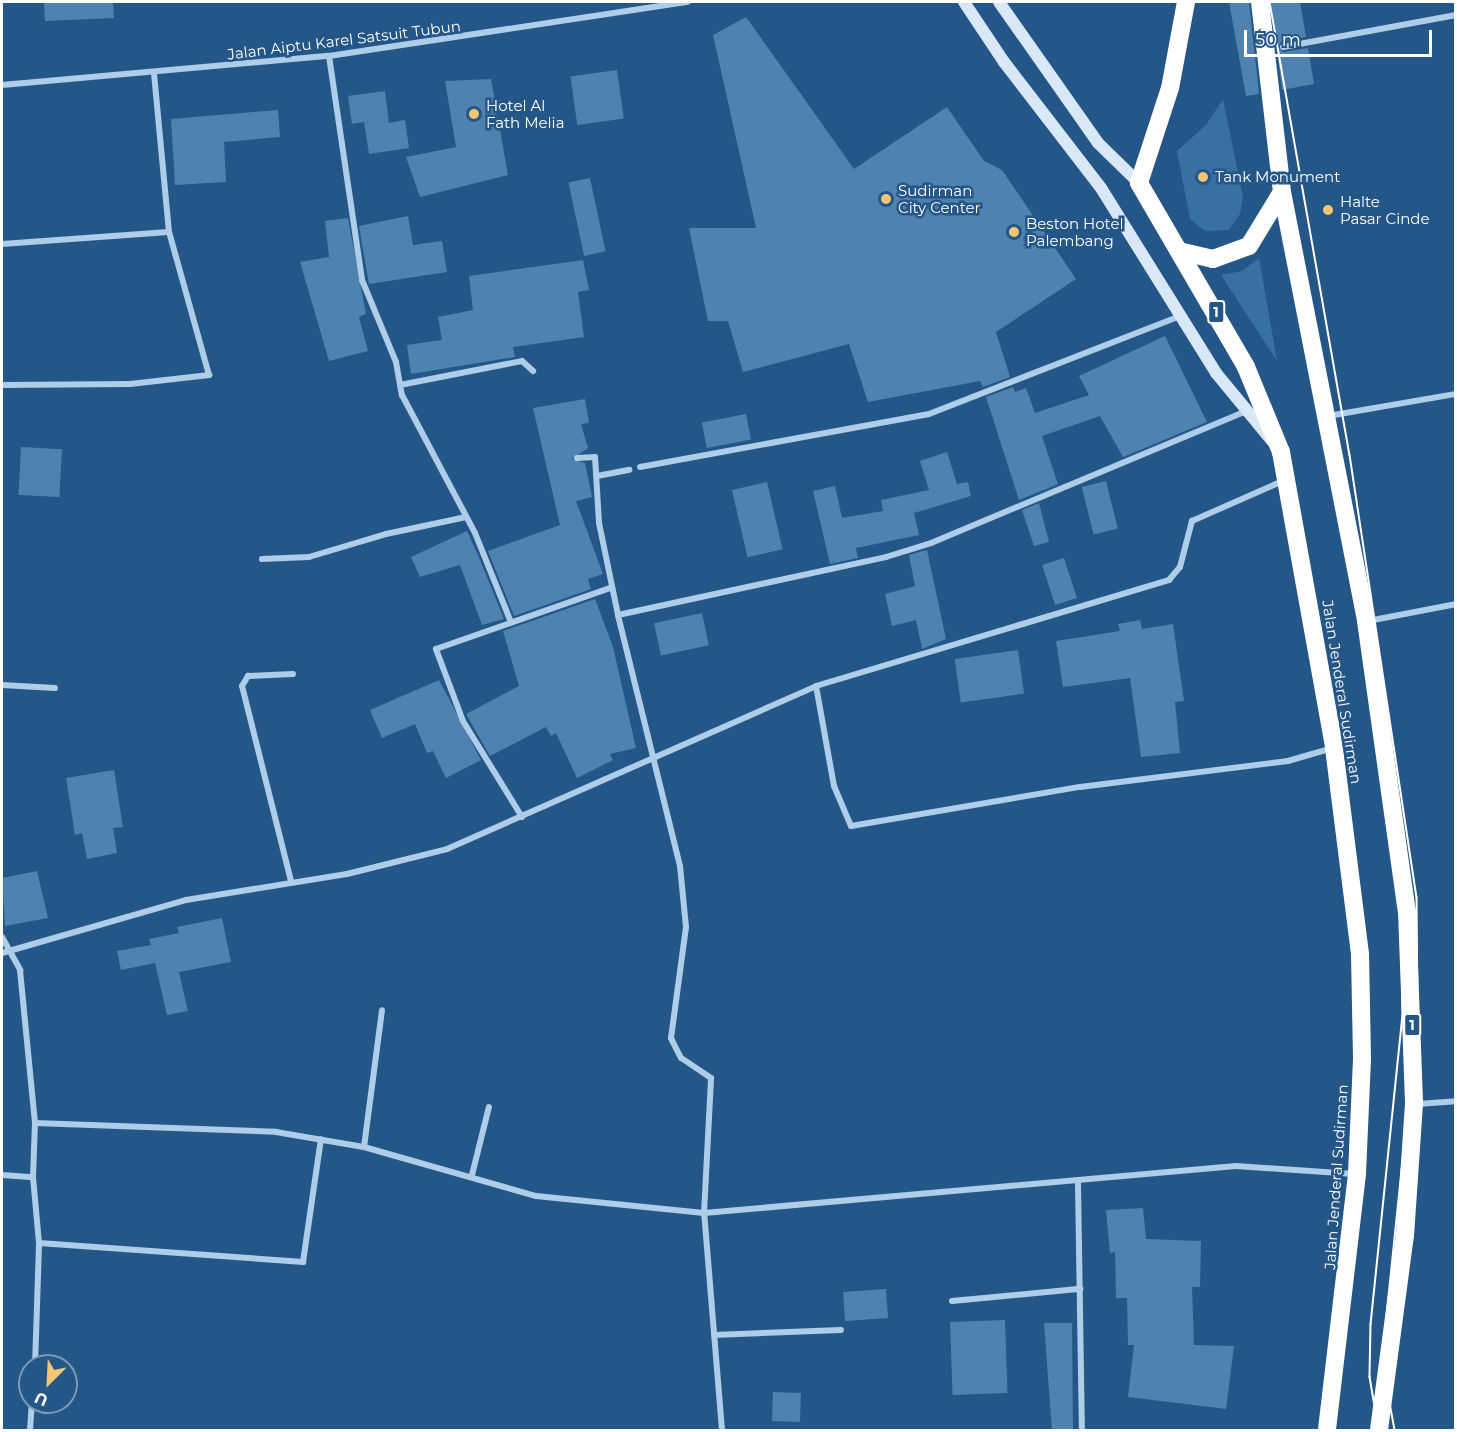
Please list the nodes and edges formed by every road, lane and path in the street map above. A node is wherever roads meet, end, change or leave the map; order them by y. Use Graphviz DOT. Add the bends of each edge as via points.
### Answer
graph roads {
  1 [pos="688,2"];
  2 [pos="964,2"];
  3 [pos="999,2"];
  4 [pos="1186,2"];
  5 [pos="1260,2"];
  6 [pos="1455,15"];
  7 [pos="1283,47"];
  8 [pos="328,56"];
  9 [pos="154,74"];
  10 [pos="2,85"];
  11 [pos="1139,183"];
  12 [pos="1282,192"];
  13 [pos="169,232"];
  14 [pos="2,244"];
  15 [pos="1183,252"];
  16 [pos="1181,315"];
  17 [pos="533,371"];
  18 [pos="2,385"];
  19 [pos="400,385"];
  20 [pos="1455,394"];
  21 [pos="1246,411"];
  22 [pos="1325,417"];
  23 [pos="1281,452"];
  24 [pos="577,458"];
  25 [pos="640,467"];
  26 [pos="629,470"];
  27 [pos="597,476"];
  28 [pos="1286,480"];
  29 [pos="466,518"];
  30 [pos="262,559"];
  31 [pos="610,588"];
  32 [pos="1455,604"];
  33 [pos="618,615"];
  34 [pos="1366,621"];
  35 [pos="511,622"];
  36 [pos="292,674"];
  37 [pos="2,685"];
  38 [pos="816,686"];
  39 [pos="55,688"];
  40 [pos="1334,748"];
  41 [pos="655,757"];
  42 [pos="522,817"];
  43 [pos="291,881"];
  44 [pos="2,937"];
  45 [pos="11,951"];
  46 [pos="2,953"];
  47 [pos="382,1010"];
  48 [pos="1455,1101"];
  49 [pos="1414,1104"];
  50 [pos="489,1107"];
  51 [pos="34,1123"];
  52 [pos="321,1139"];
  53 [pos="364,1147"];
  54 [pos="1357,1174"];
  55 [pos="2,1175"];
  56 [pos="472,1175"];
  57 [pos="33,1177"];
  58 [pos="1078,1183"];
  59 [pos="704,1213"];
  60 [pos="39,1243"];
  61 [pos="1080,1289"];
  62 [pos="952,1301"];
  63 [pos="841,1330"];
  64 [pos="714,1335"];
  65 [pos="34,1354"];
  66 [pos="31,1414"];
  67 [pos="30,1431"];
  68 [pos="722,1431"];
  69 [pos="1082,1431"];
  70 [pos="1327,1431"];
  71 [pos="1379,1431"];
  1 -- 8 [label="street, Jalan Aiptu Karel Satsuit Tubun"];
  2 -- 16 [label="main road" via="1004,62 1101,188"];
  3 -- 11 [label="main road" via="1098,143"];
  4 -- 11 [label="highway" via="1170,88"];
  5 -- 12 [label="highway, 1"];
  6 -- 7 [label="street"];
  8 -- 9 [label="street, Jalan Aiptu Karel Satsuit Tubun"];
  8 -- 19 [label="street" via="362,280 396,362"];
  9 -- 10 [label="street, Jalan Aiptu Karel Satsuit Tubun"];
  9 -- 13 [label="street"];
  11 -- 15 [label="highway, Jalan Jenderal Sudirman / 1"];
  12 -- 15 [label="highway" via="1249,246 1213,259"];
  12 -- 22 [label="highway, 1"];
  13 -- 14 [label="street"];
  13 -- 18 [label="street" via="209,375 130,384"];
  15 -- 23 [label="highway, Jalan Jenderal Sudirman / 1" via="1246,367"];
  16 -- 21 [label="main road"];
  16 -- 25 [label="street" via="928,414"];
  17 -- 19 [label="street" via="522,361"];
  19 -- 29 [label="street"];
  20 -- 22 [label="street"];
  21 -- 23 [label="main road"];
  21 -- 33 [label="street" via="931,543 886,557"];
  22 -- 34 [label="highway, 1"];
  23 -- 28 [label="highway, Jalan Jenderal Sudirman / 1"];
  24 -- 27 [label="street" via="593,455"];
  26 -- 27 [label="street"];
  27 -- 31 [label="street"];
  28 -- 38 [label="street" via="1192,521 1180,567 1169,580"];
  28 -- 40 [label="highway, Jalan Jenderal Sudirman / 1"];
  29 -- 30 [label="street" via="386,534 309,557"];
  29 -- 35 [label="street"];
  31 -- 33 [label="street"];
  31 -- 35 [label="street"];
  32 -- 34 [label="street"];
  33 -- 41 [label="street"];
  34 -- 49 [label="highway, 1" via="1407,911"];
  35 -- 42 [label="street" via="436,649 463,721"];
  36 -- 43 [label="street" via="248,676 242,686"];
  37 -- 39 [label="street"];
  38 -- 40 [label="street" via="834,786 851,826 1080,787 1288,761"];
  38 -- 41 [label="street"];
  40 -- 54 [label="highway, Jalan Jenderal Sudirman / 1" via="1360,954 1362,1059"];
  41 -- 42 [label="street"];
  41 -- 59 [label="street" via="686,918 671,1038 681,1058 711,1078"];
  42 -- 43 [label="street" via="414,860"];
  43 -- 45 [label="street" via="186,900"];
  44 -- 45 [label="street"];
  45 -- 46 [label="street"];
  45 -- 51 [label="street" via="24,990"];
  47 -- 53 [label="street"];
  48 -- 49 [label="street"];
  49 -- 71 [label="highway, 1" via="1405,1235"];
  50 -- 56 [label="street"];
  51 -- 52 [label="street" via="214,1126"];
  51 -- 57 [label="street"];
  52 -- 53 [label="street"];
  52 -- 60 [label="street" via="303,1262"];
  53 -- 56 [label="street"];
  54 -- 58 [label="street" via="1236,1166"];
  54 -- 70 [label="highway, Jalan Jenderal Sudirman / 1"];
  55 -- 57 [label="street"];
  56 -- 59 [label="street" via="545,1198"];
  57 -- 60 [label="street"];
  58 -- 59 [label="street"];
  58 -- 61 [label="street"];
  59 -- 64 [label="street"];
  60 -- 65 [label="street"];
  61 -- 62 [label="street"];
  61 -- 69 [label="street"];
  63 -- 64 [label="street"];
  64 -- 68 [label="street"];
  66 -- 67 [label="street"];
}
